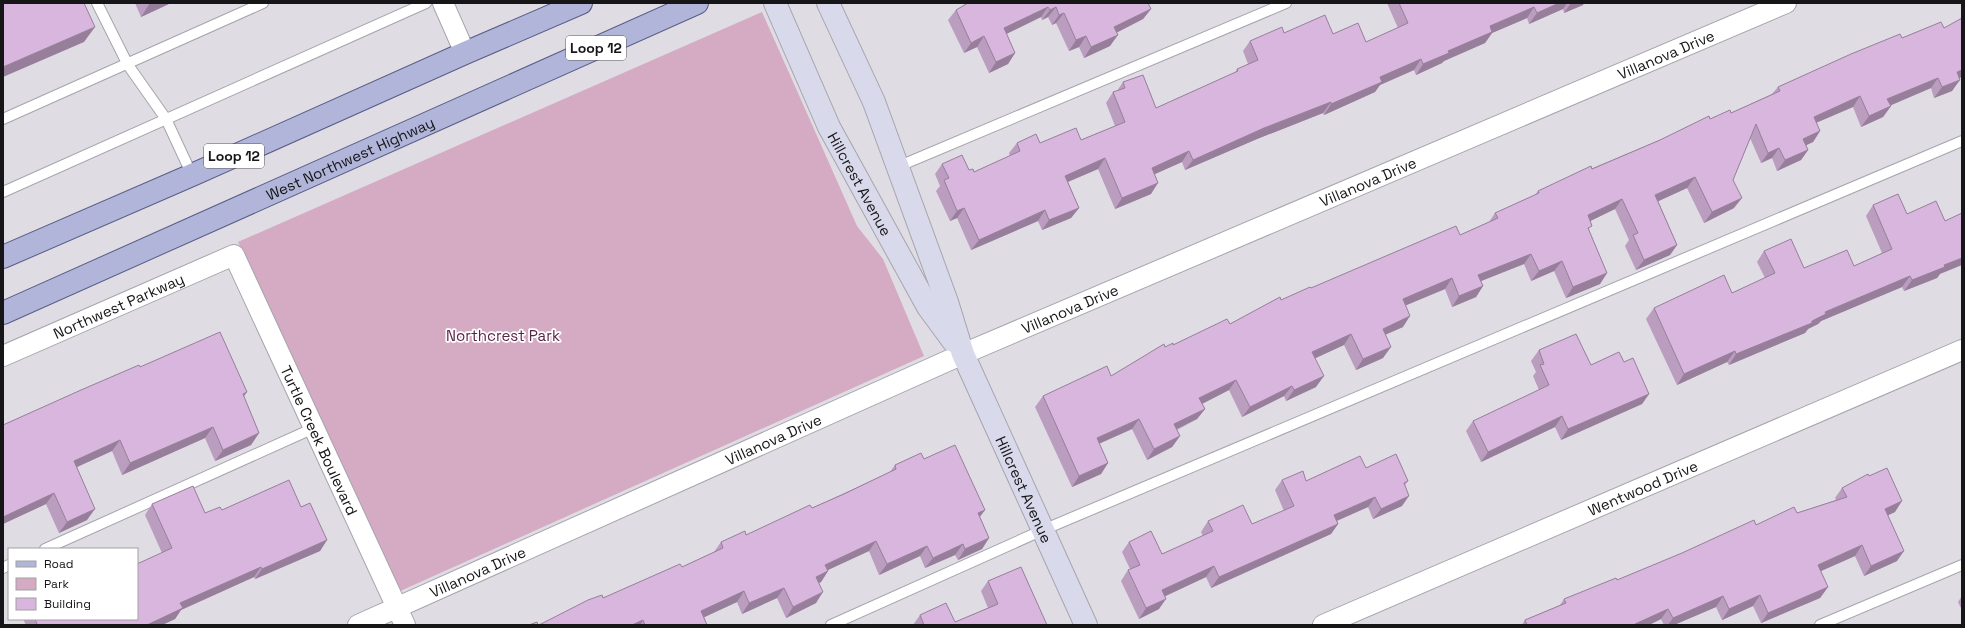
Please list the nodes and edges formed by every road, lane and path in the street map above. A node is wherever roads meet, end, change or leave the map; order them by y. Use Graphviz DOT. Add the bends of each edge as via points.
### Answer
graph roads {
  1 [pos="97,3"];
  2 [pos="263,3"];
  3 [pos="426,3"];
  4 [pos="444,3"];
  5 [pos="581,3"];
  6 [pos="697,3"];
  7 [pos="775,3"];
  8 [pos="828,3"];
  9 [pos="1286,3"];
  10 [pos="1786,3"];
  11 [pos="556,8"];
  12 [pos="465,52"];
  13 [pos="128,65"];
  14 [pos="3,119"];
  15 [pos="166,119"];
  16 [pos="1962,141"];
  17 [pos="897,167"];
  18 [pos="192,175"];
  19 [pos="3,192"];
  20 [pos="234,255"];
  21 [pos="3,257"];
  22 [pos="3,313"];
  23 [pos="1962,350"];
  24 [pos="962,354"];
  25 [pos="3,356"];
  26 [pos="314,428"];
  27 [pos="1043,530"];
  28 [pos="47,548"];
  29 [pos="1962,565"];
  30 [pos="396,607"];
  31 [pos="358,625"];
  32 [pos="405,625"];
  33 [pos="831,625"];
  34 [pos="1086,625"];
  35 [pos="1323,625"];
  36 [pos="1820,625"];
  1 -- 13 [label="lane"];
  2 -- 13 [label="lane"];
  3 -- 15 [label="lane"];
  4 -- 12 [label="street"];
  5 -- 11 [label="main road, Loop 12"];
  6 -- 22 [label="main road, West Northwest Highway / Loop 12"];
  7 -- 24 [label="street, Hillcrest Avenue" via="829,127 928,307"];
  8 -- 17 [label="street, Hillcrest Avenue" via="874,102"];
  9 -- 17 [label="lane"];
  10 -- 24 [label="street, Villanova Drive"];
  11 -- 12 [label="main road, Loop 12"];
  12 -- 18 [label="main road, Loop 12"];
  13 -- 14 [label="lane"];
  13 -- 15 [label="lane"];
  15 -- 18 [label="lane"];
  15 -- 19 [label="lane"];
  16 -- 27 [label="lane"];
  17 -- 24 [label="street, Hillcrest Avenue" via="947,302"];
  18 -- 21 [label="main road, Loop 12"];
  20 -- 25 [label="street, Northwest Parkway"];
  20 -- 26 [label="street, Turtle Creek Boulevard"];
  23 -- 35 [label="street, Wentwood Drive"];
  24 -- 27 [label="street, Hillcrest Avenue"];
  24 -- 30 [label="street, Villanova Drive"];
  26 -- 28 [label="lane"];
  26 -- 30 [label="street, Turtle Creek Boulevard"];
  27 -- 33 [label="lane"];
  27 -- 34 [label="street, Hillcrest Avenue"];
  29 -- 36 [label="lane"];
  30 -- 31 [label="street, Villanova Drive"];
  30 -- 32 [label="street, Turtle Creek Boulevard"];
}
